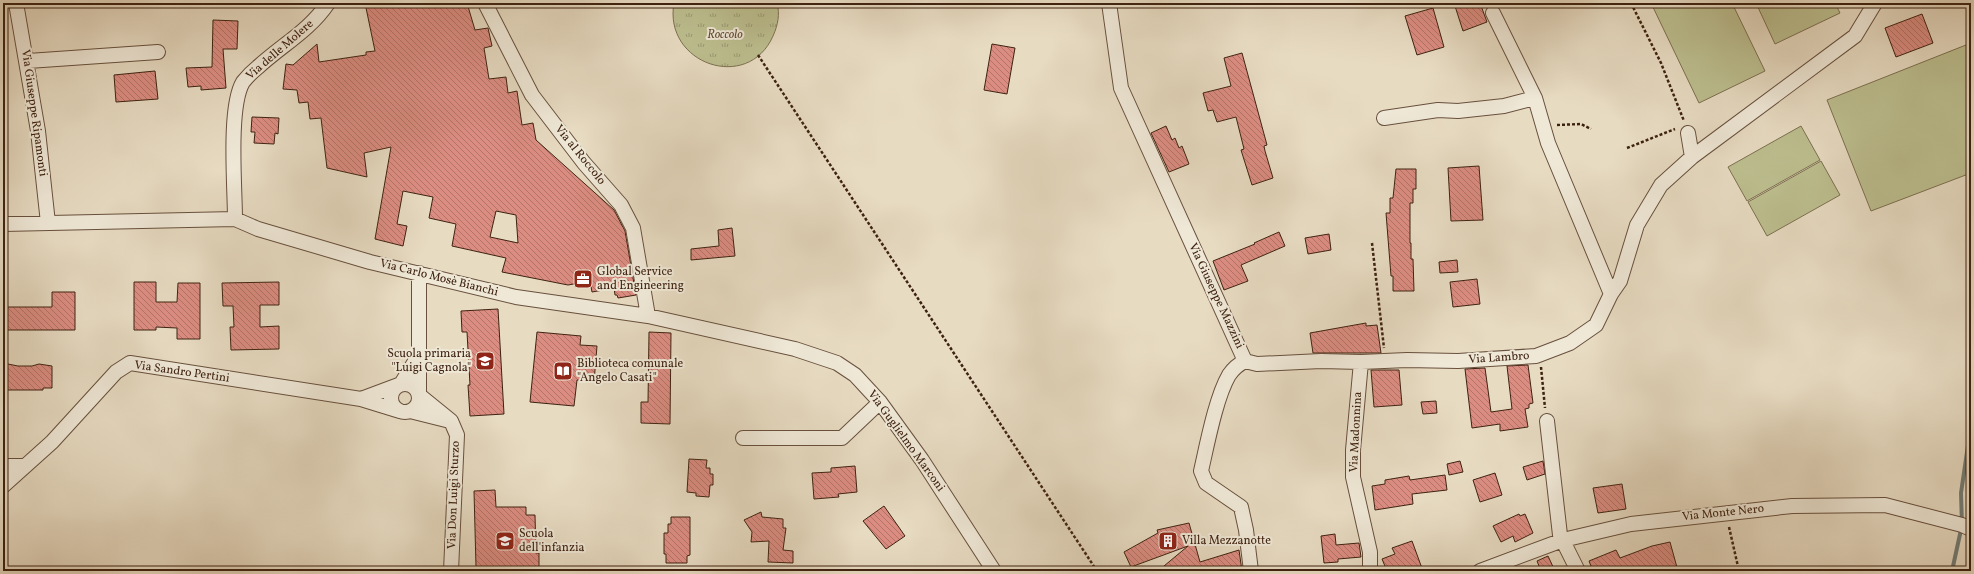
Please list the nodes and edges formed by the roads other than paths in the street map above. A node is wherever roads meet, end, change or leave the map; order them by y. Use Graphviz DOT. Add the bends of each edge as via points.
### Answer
graph roads {
  1 [pos="16,3"];
  2 [pos="328,3"];
  3 [pos="485,3"];
  4 [pos="1109,3"];
  5 [pos="1875,3"];
  6 [pos="1493,13"];
  7 [pos="158,52"];
  8 [pos="28,61"];
  9 [pos="1535,98"];
  10 [pos="1384,118"];
  11 [pos="1687,129"];
  12 [pos="1692,157"];
  13 [pos="235,219"];
  14 [pos="48,223"];
  15 [pos="3,224"];
  16 [pos="419,273"];
  17 [pos="1611,294"];
  18 [pos="648,316"];
  19 [pos="420,353"];
  20 [pos="1245,361"];
  21 [pos="1361,362"];
  22 [pos="401,384"];
  23 [pos="419,395"];
  24 [pos="360,399"];
  25 [pos="880,402"];
  26 [pos="405,411"];
  27 [pos="451,421"];
  28 [pos="1547,421"];
  29 [pos="743,438"];
  30 [pos="11,467"];
  31 [pos="3,486"];
  32 [pos="1971,529"];
  33 [pos="1562,540"];
  34 [pos="451,571"];
  35 [pos="994,571"];
  36 [pos="1251,571"];
  37 [pos="1370,571"];
  38 [pos="1480,571"];
  39 [pos="1578,571"];
  1 -- 8 [label="street, Via Giuseppe Ripamonti"];
  2 -- 13 [label="street, Via delle Molere" via="309,25 243,82 237,106 234,154"];
  3 -- 18 [label="street, Via al Roccolo" via="532,95 584,163 621,205 633,228"];
  4 -- 20 [label="street, Via Giuseppe Mazzini" via="1121,88"];
  5 -- 12 [label="street, Via Lambro" via="1855,36"];
  6 -- 9 [label="street"];
  7 -- 8 [label="street"];
  8 -- 14 [label="street, Via Giuseppe Ripamonti"];
  9 -- 10 [label="street" via="1504,106 1458,111 1438,110"];
  9 -- 17 [label="street" via="1548,143"];
  11 -- 12 [label="street"];
  12 -- 17 [label="street, Via Lambro" via="1661,185 1637,225 1620,281"];
  13 -- 14 [label="street"];
  13 -- 16 [label="street, Via Carlo Mosè Bianchi" via="273,234 370,262"];
  14 -- 15 [label="street"];
  16 -- 18 [label="street, Via Carlo Mosè Bianchi" via="516,297"];
  16 -- 19 [label="street"];
  17 -- 21 [label="street, Via Lambro" via="1596,325 1570,343 1540,355 1458,361"];
  18 -- 25 [label="street, Via Guglielmo Marconi" via="795,349 837,363 855,375"];
  19 -- 22 [label="street"];
  19 -- 23 [label="street"];
  20 -- 21 [label="street, Via Lambro" via="1257,364 1321,360"];
  20 -- 36 [label="street, Via Giuseppe Mazzini" via="1237,366 1227,381 1201,471 1206,482 1241,508"];
  21 -- 37 [label="street, Via Madonnina" via="1353,477 1370,552"];
  22 -- 23 [label="street" via="410,385"];
  22 -- 24 [label="street"];
  22 -- 26 [label="street" via="394,389 391,398 394,406"];
  23 -- 26 [label="street" via="418,402"];
  23 -- 27 [label="street"];
  24 -- 26 [label="street, Via Sandro Pertini"];
  24 -- 30 [label="street, Via Sandro Pertini" via="130,363 116,372 52,442"];
  25 -- 29 [label="street" via="842,438"];
  25 -- 35 [label="street, Via Guglielmo Marconi" via="922,460"];
  26 -- 27 [label="street, Via Sandro Pertini"];
  27 -- 34 [label="street, Via Don Luigi Sturzo" via="457,435"];
  28 -- 33 [label="street"];
  30 -- 31 [label="street, Via Sandro Pertini"];
  32 -- 33 [label="street, Via Monte Nero" via="1885,505 1792,506 1631,524"];
  33 -- 38 [label="street, Via Monte Nero"];
  33 -- 39 [label="street"];
}
